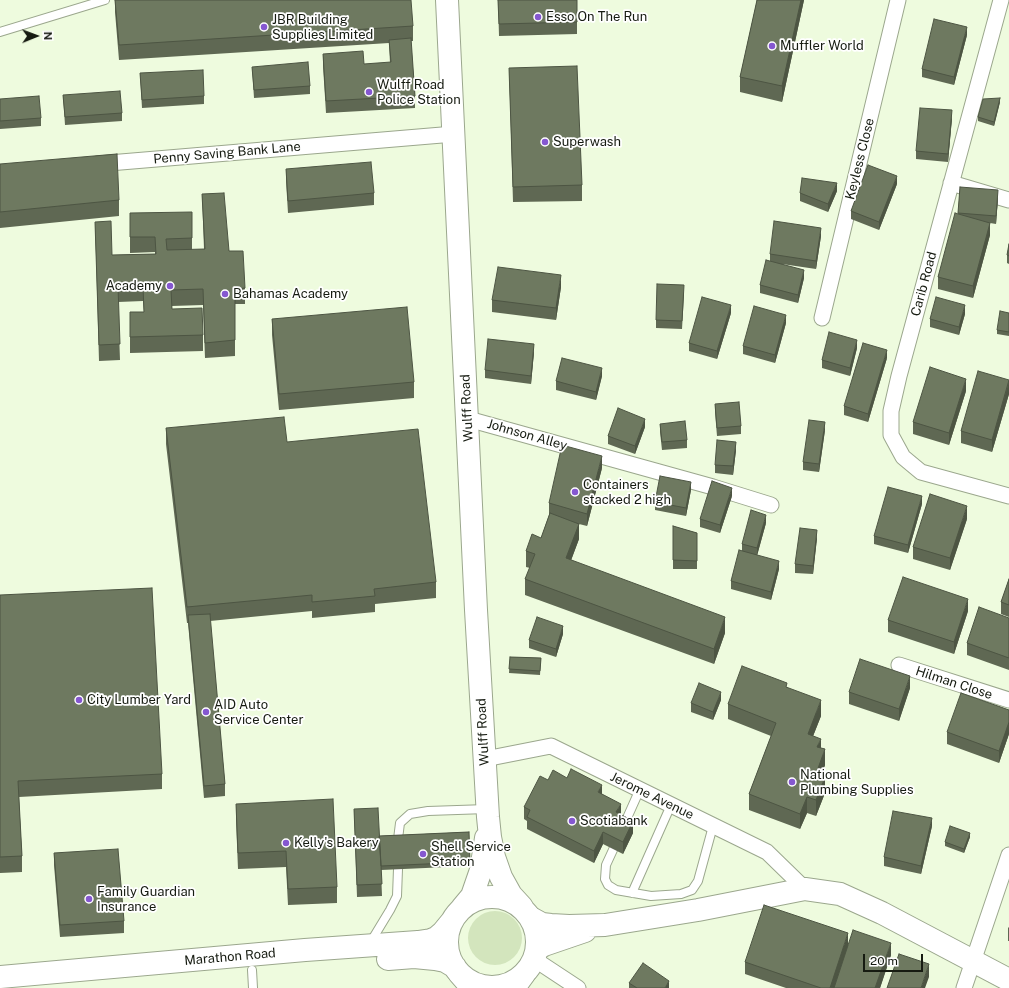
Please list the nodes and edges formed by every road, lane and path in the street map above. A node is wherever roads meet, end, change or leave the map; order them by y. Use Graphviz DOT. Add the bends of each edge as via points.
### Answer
graph roads {
  1 [pos="105,0"];
  2 [pos="447,0"];
  3 [pos="898,0"];
  4 [pos="1001,0"];
  5 [pos="0,32"];
  6 [pos="454,134"];
  7 [pos="80,166"];
  8 [pos="951,183"];
  9 [pos="1009,200"];
  10 [pos="822,318"];
  11 [pos="468,419"];
  12 [pos="1009,496"];
  13 [pos="770,505"];
  14 [pos="899,665"];
  15 [pos="1009,700"];
  16 [pos="485,759"];
  17 [pos="640,789"];
  18 [pos="671,805"];
  19 [pos="488,813"];
  20 [pos="714,826"];
  21 [pos="398,839"];
  22 [pos="1009,854"];
  23 [pos="398,869"];
  24 [pos="805,889"];
  25 [pos="632,893"];
  26 [pos="527,913"];
  27 [pos="454,918"];
  28 [pos="605,925"];
  29 [pos="368,945"];
  30 [pos="973,961"];
  31 [pos="527,968"];
  32 [pos="462,976"];
  33 [pos="0,977"];
  34 [pos="252,979"];
  35 [pos="1009,980"];
  36 [pos="43,988"];
  37 [pos="578,988"];
  38 [pos="964,988"];
  1 -- 5 [label="lane"];
  2 -- 6 [label="main road, Wulff Road"];
  3 -- 10 [label="street, Keyless Close"];
  4 -- 8 [label="street, Carib Road"];
  6 -- 7 [label="street, Penny Saving Bank Lane"];
  6 -- 11 [label="main road, Wulff Road"];
  8 -- 9 [label="street"];
  8 -- 12 [label="street, Carib Road" via="899,376 891,411 891,435 903,457 921,472"];
  11 -- 13 [label="street, Johnson Alley"];
  11 -- 16 [label="main road, Wulff Road"];
  14 -- 15 [label="street, Hilman Close"];
  16 -- 17 [label="street, Jerome Avenue" via="551,746"];
  16 -- 19 [label="main road, Wulff Road"];
  17 -- 18 [label="street, Jerome Avenue"];
  17 -- 25 [label="lane" via="606,865 605,879 608,885 616,890"];
  18 -- 20 [label="street, Jerome Avenue"];
  18 -- 25 [label="lane"];
  19 -- 21 [label="lane" via="428,811 410,814 400,823"];
  19 -- 26 [label="main road, Wulff Road" via="494,858 501,877 511,895"];
  19 -- 27 [label="main road, Wulff Road" via="486,844 472,896"];
  20 -- 24 [label="street, Jerome Avenue" via="767,852"];
  20 -- 25 [label="lane" via="698,881 692,890 681,894 651,896"];
  22 -- 30 [label="street"];
  23 -- 29 [label="lane" via="397,896"];
  24 -- 28 [label="main road"];
  24 -- 30 [label="main road" via="840,894"];
  26 -- 27 [label="main road" via="509,899 494,896 466,904"];
  26 -- 28 [label="main road" via="542,924"];
  26 -- 31 [label="main road" via="536,928 537,939"];
  27 -- 29 [label="main road, Marathon Road" via="443,932 431,940"];
  27 -- 32 [label="main road" via="447,939 448,949 450,958"];
  28 -- 31 [label="main road" via="549,943"];
  29 -- 33 [label="main road, Marathon Road"];
  30 -- 35 [label="main road"];
  30 -- 38 [label="street"];
  31 -- 32 [label="main road" via="512,982 499,986 484,986"];
  31 -- 37 [label="street"];
  32 -- 34 [label="main road, Marathon Road" via="445,961 414,957"];
  34 -- 36 [label="main road, Marathon Road"];
}
